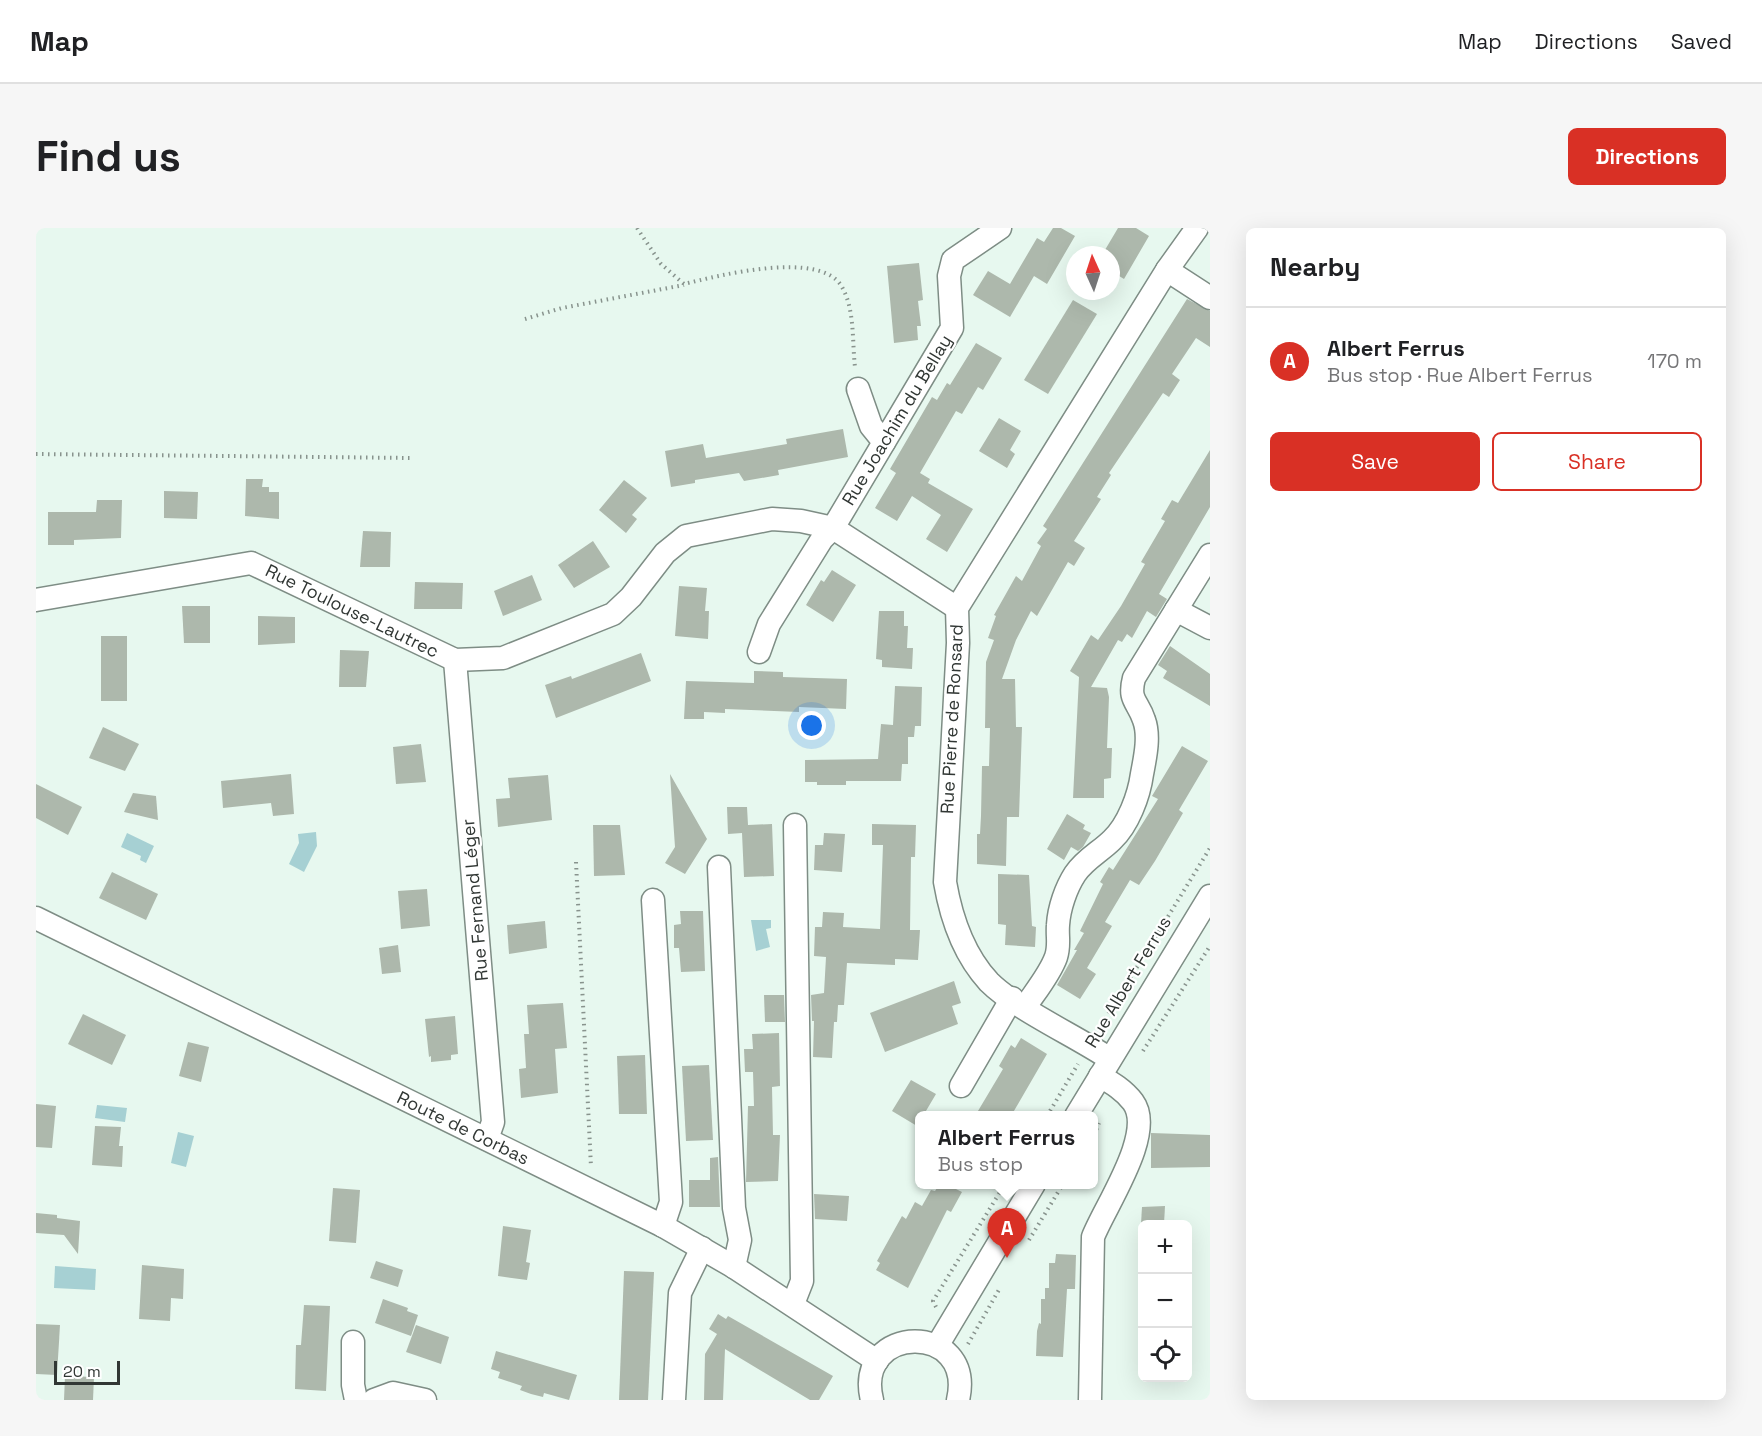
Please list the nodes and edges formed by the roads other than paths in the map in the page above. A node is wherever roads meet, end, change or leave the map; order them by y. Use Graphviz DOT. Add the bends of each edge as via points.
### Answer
graph roads {
  1 [pos="1000,228"];
  2 [pos="1197,228"];
  3 [pos="1167,270"];
  4 [pos="1210,298"];
  5 [pos="858,389"];
  6 [pos="884,442"];
  7 [pos="833,528"];
  8 [pos="1210,555"];
  9 [pos="36,600"];
  10 [pos="957,608"];
  11 [pos="1176,610"];
  12 [pos="1210,628"];
  13 [pos="759,652"];
  14 [pos="455,660"];
  15 [pos="795,825"];
  16 [pos="719,867"];
  17 [pos="1210,896"];
  18 [pos="653,900"];
  19 [pos="36,918"];
  20 [pos="1018,1003"];
  21 [pos="1105,1067"];
  22 [pos="961,1086"];
  23 [pos="1079,1111"];
  24 [pos="487,1139"];
  25 [pos="1032,1189"];
  26 [pos="663,1226"];
  27 [pos="702,1248"];
  28 [pos="734,1267"];
  29 [pos="793,1304"];
  30 [pos="353,1342"];
  31 [pos="937,1346"];
  32 [pos="877,1361"];
  33 [pos="356,1400"];
  34 [pos="374,1400"];
  35 [pos="425,1400"];
  36 [pos="674,1400"];
  37 [pos="873,1400"];
  38 [pos="958,1400"];
  39 [pos="1090,1400"];
  1 -- 6 [label="street, Rue Joachim du Bellay" via="953,260 949,276 952,328"];
  2 -- 3 [label="street, Rue Pierre de Ronsard"];
  3 -- 4 [label="street"];
  3 -- 10 [label="street, Rue Pierre de Ronsard"];
  5 -- 6 [label="street" via="871,426"];
  6 -- 7 [label="street, Rue Joachim du Bellay"];
  7 -- 10 [label="street"];
  7 -- 13 [label="street, Rue Joachim du Bellay" via="822,539 770,624"];
  7 -- 14 [label="street" via="772,519 686,536 665,553 613,614 503,658"];
  8 -- 11 [label="street"];
  9 -- 14 [label="street, Rue Toulouse-Lautrec" via="251,563"];
  10 -- 20 [label="street, Rue Pierre de Ronsard" via="945,882 949,907 971,957 990,983"];
  11 -- 12 [label="street"];
  11 -- 20 [label="street" via="1134,678 1131,691 1147,734 1134,805 1114,838 1084,861 1074,876 1062,901 1055,959"];
  14 -- 24 [label="street, Rue Fernand Léger" via="494,1122"];
  15 -- 29 [label="street" via="802,1281"];
  16 -- 28 [label="street" via="734,1208 740,1240"];
  17 -- 21 [label="street, Rue Albert Ferrus"];
  18 -- 26 [label="street" via="671,1202"];
  19 -- 24 [label="street, Route de Corbas"];
  20 -- 21 [label="street, Rue Pierre de Ronsard" via="1089,1045"];
  20 -- 22 [label="street"];
  21 -- 23 [label="street, Rue Albert Ferrus"];
  21 -- 39 [label="street, Rue Pierre de Ronsard" via="1135,1104 1137,1138 1132,1158 1094,1237"];
  24 -- 26 [label="street, Route de Corbas"];
  25 -- 31 [label="street"];
  26 -- 27 [label="street, Route de Corbas"];
  27 -- 28 [label="street, Route de Corbas"];
  27 -- 36 [label="street" via="680,1293"];
  28 -- 29 [label="street, Route de Corbas"];
  29 -- 32 [label="street, Route de Corbas"];
  30 -- 33 [label="street"];
  31 -- 32 [label="street" via="912,1340 896,1344"];
  31 -- 38 [label="street" via="956,1365"];
  32 -- 37 [label="street" via="870,1381"];
  34 -- 35 [label="street" via="393,1393"];
}
